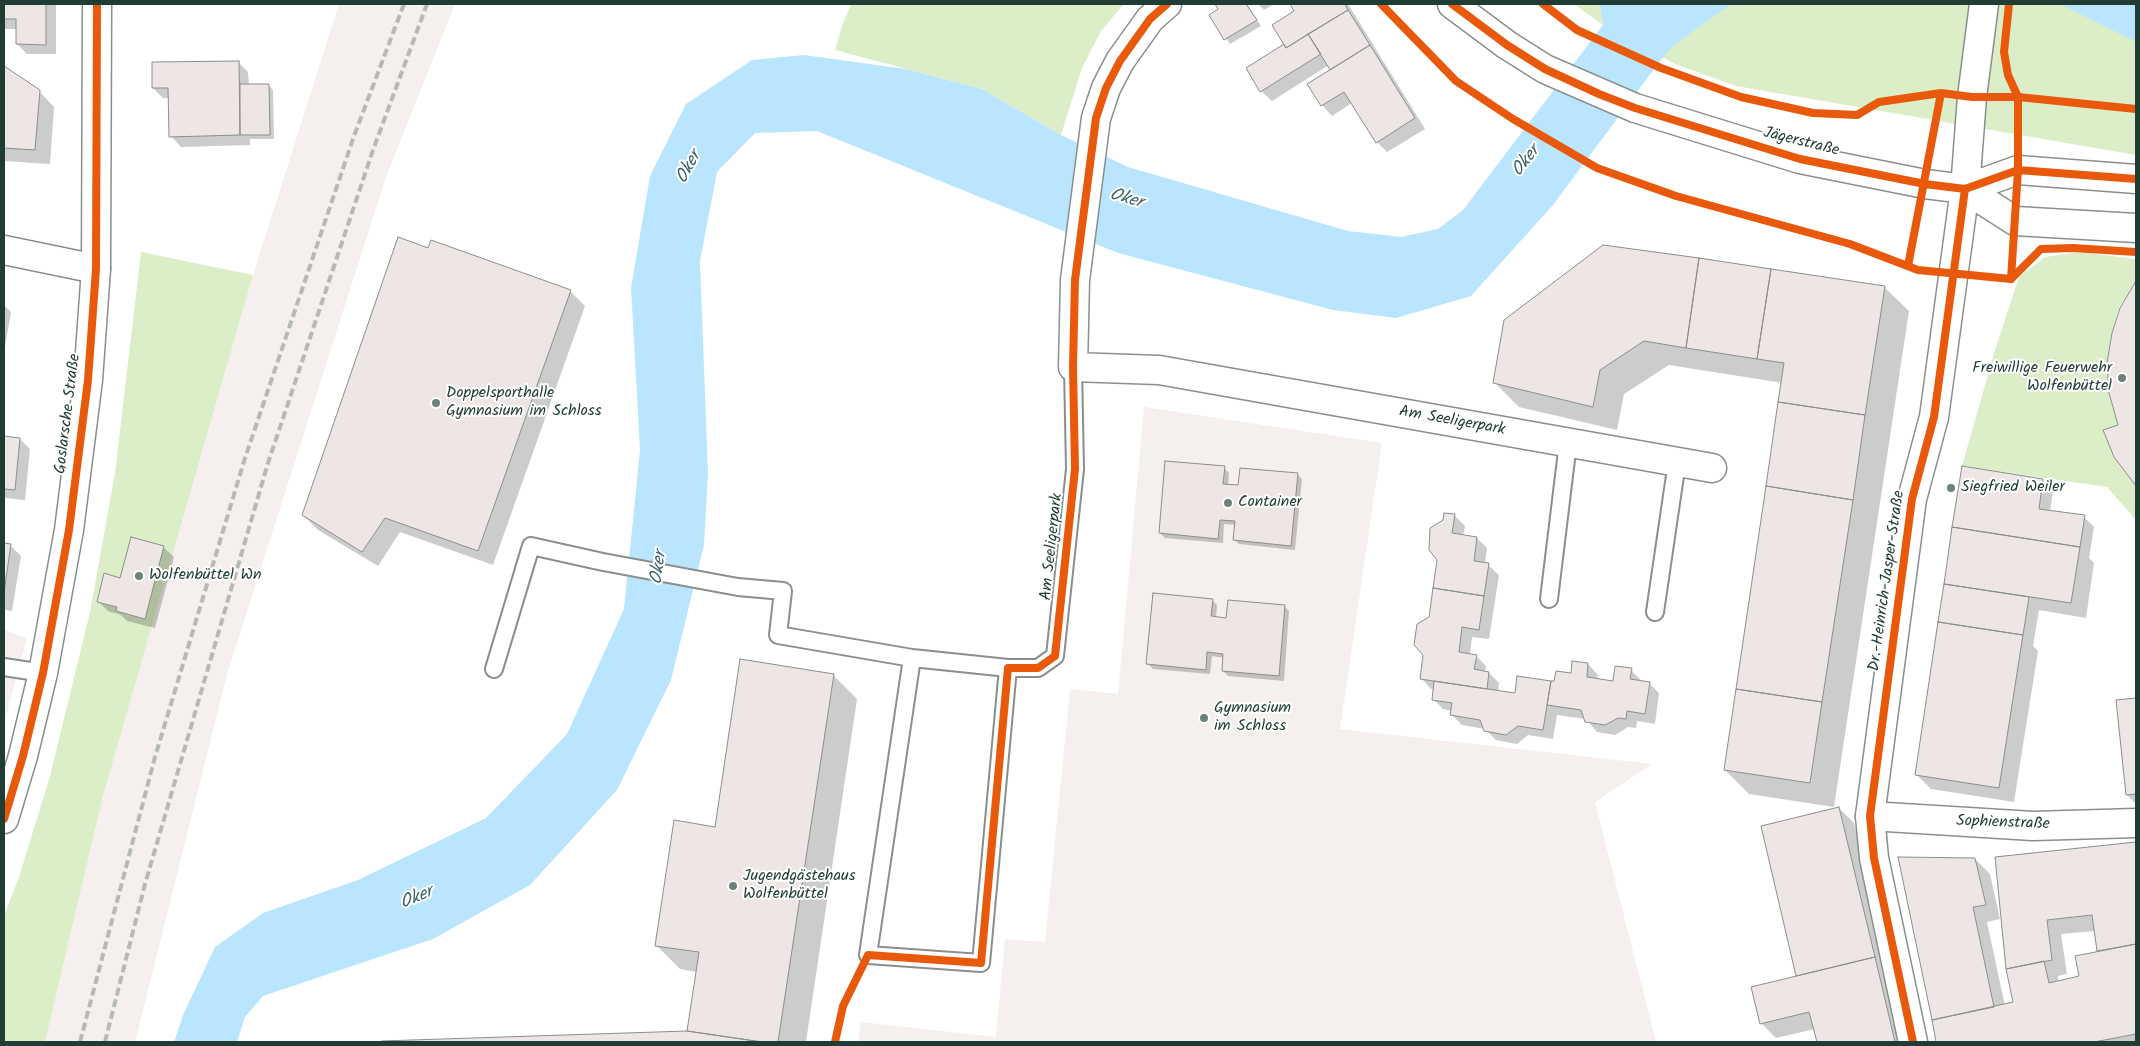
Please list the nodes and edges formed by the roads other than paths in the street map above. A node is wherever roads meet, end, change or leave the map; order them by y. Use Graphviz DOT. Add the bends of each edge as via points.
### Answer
graph roads {
  1 [pos="97,4"];
  2 [pos="1167,4"];
  3 [pos="1452,4"];
  4 [pos="1984,4"];
  5 [pos="2136,179"];
  6 [pos="1965,189"];
  7 [pos="2136,228"];
  8 [pos="4,250"];
  9 [pos="96,269"];
  10 [pos="1073,367"];
  11 [pos="1568,443"];
  12 [pos="1677,462"];
  13 [pos="1712,468"];
  14 [pos="1548,599"];
  15 [pos="1655,612"];
  16 [pos="912,658"];
  17 [pos="4,667"];
  18 [pos="1008,668"];
  19 [pos="494,669"];
  20 [pos="43,673"];
  21 [pos="1870,816"];
  22 [pos="4,820"];
  23 [pos="2136,823"];
  24 [pos="1913,1042"];
  1 -- 9 [label="street, Goslarsche Straße"];
  2 -- 10 [label="street, Am Seeligerpark" via="1150,19 1120,61 1096,118 1075,280"];
  3 -- 6 [label="street, Jägerstraße" via="1545,69 1635,108 1800,159"];
  4 -- 6 [label="street, Dr.-Heinrich-Jasper-Straße" via="1972,96"];
  5 -- 6 [label="street" via="2018,170"];
  6 -- 7 [label="street" via="2015,221"];
  6 -- 21 [label="street, Dr.-Heinrich-Jasper-Straße" via="1934,417 1912,499"];
  8 -- 9 [label="street"];
  9 -- 20 [label="street, Goslarsche Straße" via="88,380 70,520"];
  10 -- 11 [label="street, Am Seeligerpark" via="1159,370"];
  10 -- 18 [label="lane, Am Seeligerpark" via="1075,469 1055,656 1038,668"];
  11 -- 12 [label="street, Am Seeligerpark"];
  11 -- 14 [label="lane"];
  12 -- 13 [label="street, Am Seeligerpark"];
  12 -- 15 [label="lane"];
  16 -- 18 [label="lane, Am Seeligerpark"];
  16 -- 18 [label="lane" via="868,955 981,963"];
  16 -- 19 [label="lane, Am Seeligerpark" via="778,635 782,591 738,587 531,546"];
  17 -- 20 [label="lane"];
  20 -- 22 [label="street, Goslarsche Straße"];
  21 -- 23 [label="street, Sophienstraße" via="2033,826"];
  21 -- 24 [label="street, Dr.-Heinrich-Jasper-Straße" via="1874,858"];
}
